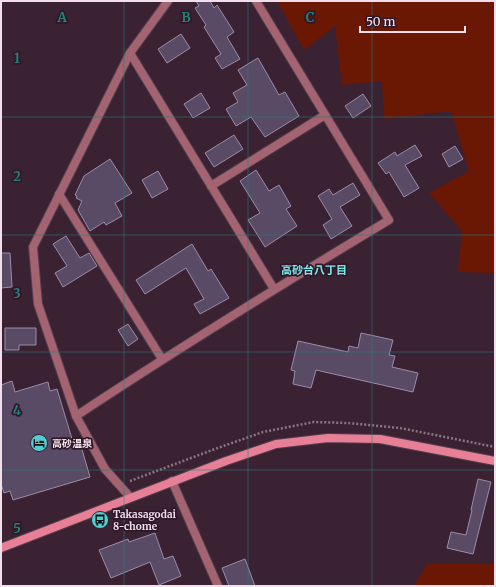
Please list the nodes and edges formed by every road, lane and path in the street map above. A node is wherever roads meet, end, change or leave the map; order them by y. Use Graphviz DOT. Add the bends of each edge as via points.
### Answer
graph roads {
  1 [pos="168,1"];
  2 [pos="256,1"];
  3 [pos="130,53"];
  4 [pos="325,114"];
  5 [pos="211,186"];
  6 [pos="59,194"];
  7 [pos="274,289"];
  8 [pos="162,360"];
  9 [pos="76,416"];
  10 [pos="495,461"];
  11 [pos="172,481"];
  12 [pos="130,497"];
  13 [pos="1,548"];
  14 [pos="218,586"];
  1 -- 3 [label="street"];
  2 -- 4 [label="street"];
  3 -- 5 [label="street"];
  3 -- 6 [label="street"];
  4 -- 5 [label="street"];
  4 -- 7 [label="street" via="389,220"];
  5 -- 7 [label="street"];
  6 -- 8 [label="street"];
  6 -- 9 [label="street" via="33,248 38,304"];
  7 -- 8 [label="street"];
  8 -- 9 [label="street"];
  9 -- 12 [label="street" via="105,470"];
  10 -- 11 [label="street" via="380,439 328,438 276,444"];
  11 -- 12 [label="street"];
  11 -- 14 [label="street"];
  12 -- 13 [label="street"];
}
